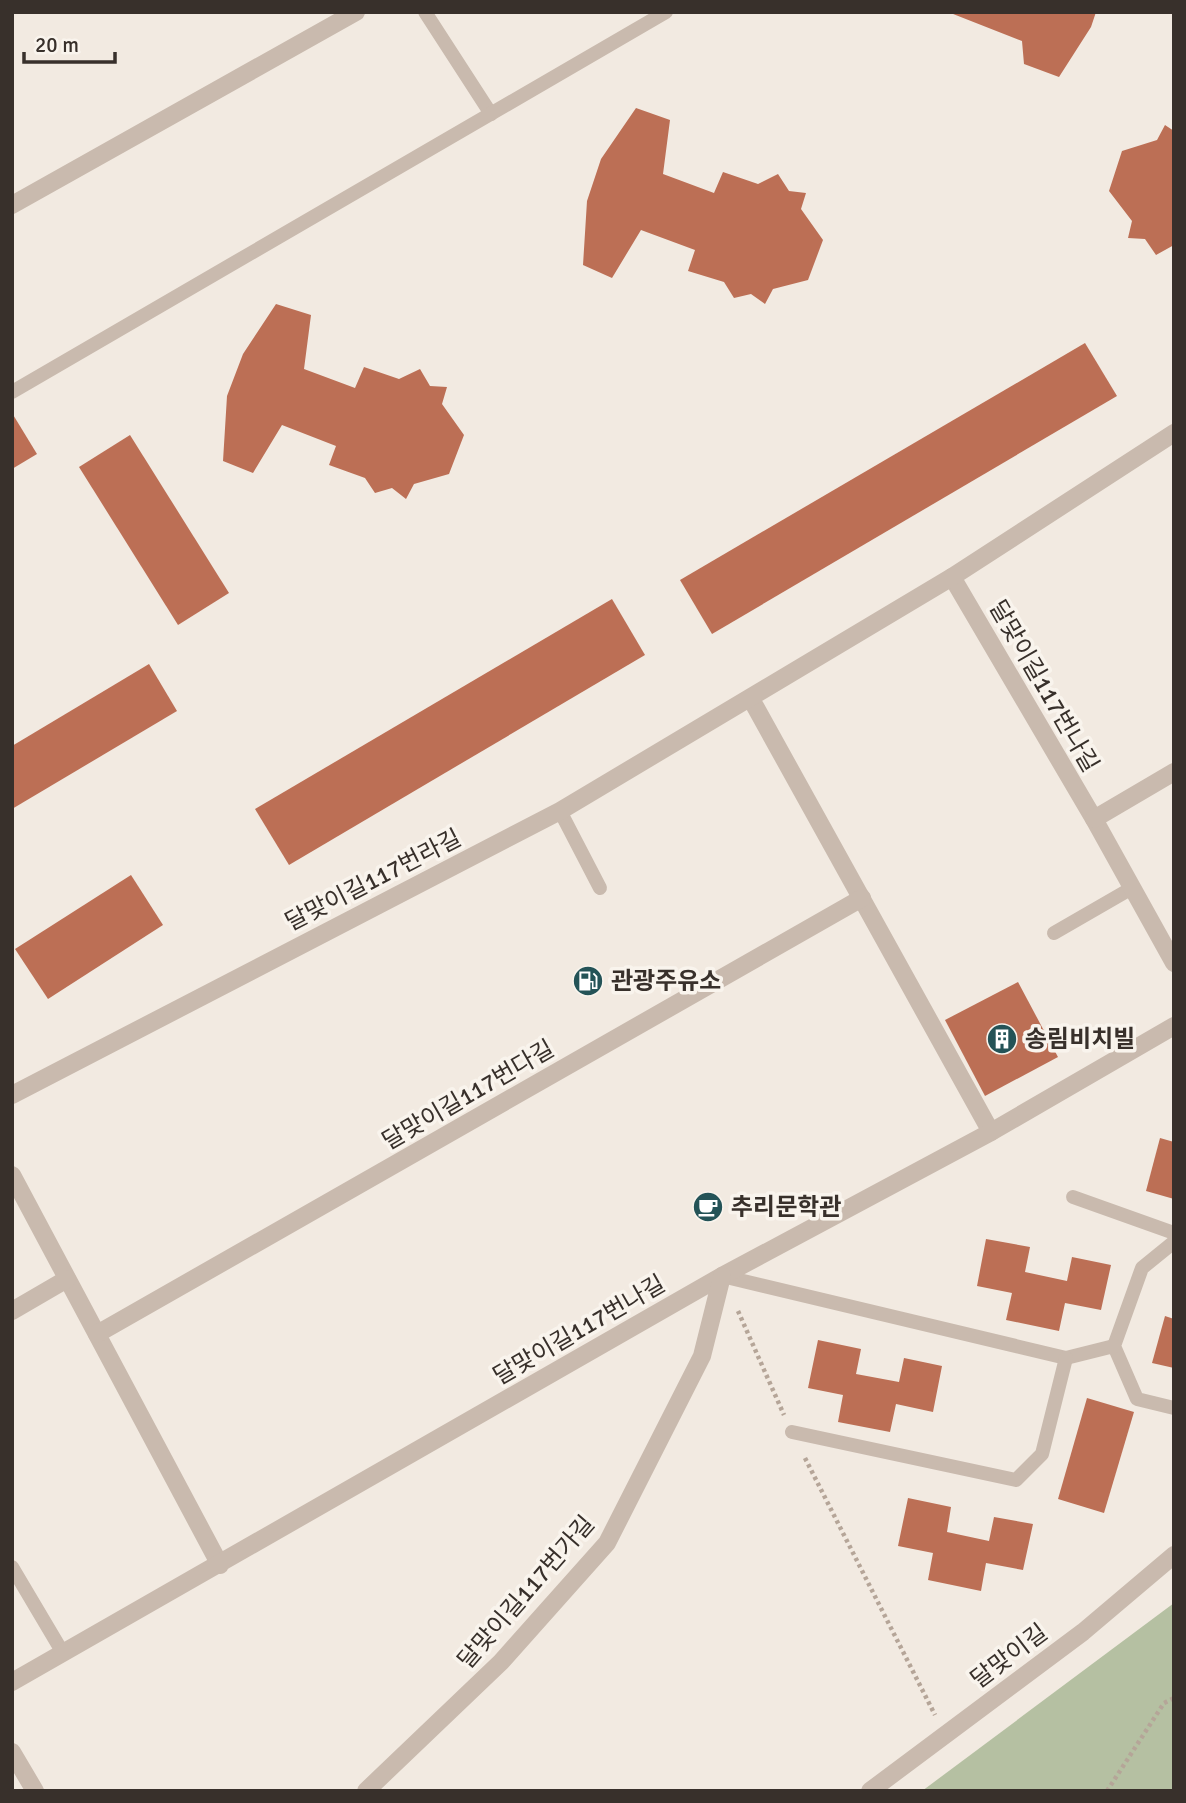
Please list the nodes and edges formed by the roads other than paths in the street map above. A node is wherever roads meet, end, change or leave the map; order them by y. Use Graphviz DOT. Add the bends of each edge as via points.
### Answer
graph roads {
  1 [pos="356,12"];
  2 [pos="425,12"];
  3 [pos="666,12"];
  4 [pos="491,114"];
  5 [pos="12,205"];
  6 [pos="12,392"];
  7 [pos="1174,433"];
  8 [pos="952,577"];
  9 [pos="751,699"];
  10 [pos="1174,772"];
  11 [pos="560,811"];
  12 [pos="1094,819"];
  13 [pos="600,888"];
  14 [pos="1132,888"];
  15 [pos="862,898"];
  16 [pos="1054,933"];
  17 [pos="1174,963"];
  18 [pos="1174,1026"];
  19 [pos="12,1095"];
  20 [pos="991,1132"];
  21 [pos="12,1175"];
  22 [pos="1073,1197"];
  23 [pos="1174,1233"];
  24 [pos="1174,1242"];
  25 [pos="722,1276"];
  26 [pos="68,1279"];
  27 [pos="12,1311"];
  28 [pos="97,1334"];
  29 [pos="1114,1346"];
  30 [pos="1066,1358"];
  31 [pos="1174,1408"];
  32 [pos="792,1432"];
  33 [pos="1174,1555"];
  34 [pos="220,1565"];
  35 [pos="12,1567"];
  36 [pos="63,1653"];
  37 [pos="12,1682"];
  38 [pos="12,1752"];
  39 [pos="35,1791"];
  40 [pos="366,1791"];
  41 [pos="870,1791"];
  1 -- 5 [label="street"];
  2 -- 4 [label="lane"];
  3 -- 4 [label="lane"];
  4 -- 6 [label="lane"];
  7 -- 8 [label="street, 달맞이길117번라길"];
  8 -- 9 [label="street, 달맞이길117번라길"];
  8 -- 12 [label="street, 달맞이길117번나길"];
  9 -- 11 [label="street, 달맞이길117번라길"];
  9 -- 15 [label="street"];
  10 -- 12 [label="street"];
  11 -- 13 [label="lane"];
  11 -- 19 [label="street, 달맞이길117번라길"];
  12 -- 14 [label="street, 달맞이길117번나길"];
  14 -- 16 [label="lane"];
  14 -- 17 [label="street, 달맞이길117번나길"];
  15 -- 20 [label="street"];
  15 -- 28 [label="street, 달맞이길117번다길"];
  18 -- 20 [label="street, 달맞이길117번나길"];
  20 -- 25 [label="street, 달맞이길117번나길"];
  21 -- 26 [label="street"];
  22 -- 23 [label="lane"];
  24 -- 29 [label="lane" via="1142,1268"];
  25 -- 30 [label="lane"];
  25 -- 34 [label="street, 달맞이길117번나길"];
  25 -- 40 [label="street, 달맞이길117번가길" via="702,1356 607,1543 501,1662"];
  26 -- 27 [label="street"];
  26 -- 28 [label="street"];
  28 -- 34 [label="street"];
  29 -- 30 [label="lane"];
  29 -- 31 [label="lane" via="1137,1399"];
  30 -- 32 [label="lane" via="1042,1454 1016,1480"];
  33 -- 41 [label="street, 달맞이길" via="1083,1632"];
  34 -- 36 [label="street, 달맞이길117번나길"];
  35 -- 36 [label="lane"];
  36 -- 37 [label="street, 달맞이길117번나길"];
  38 -- 39 [label="street"];
}
